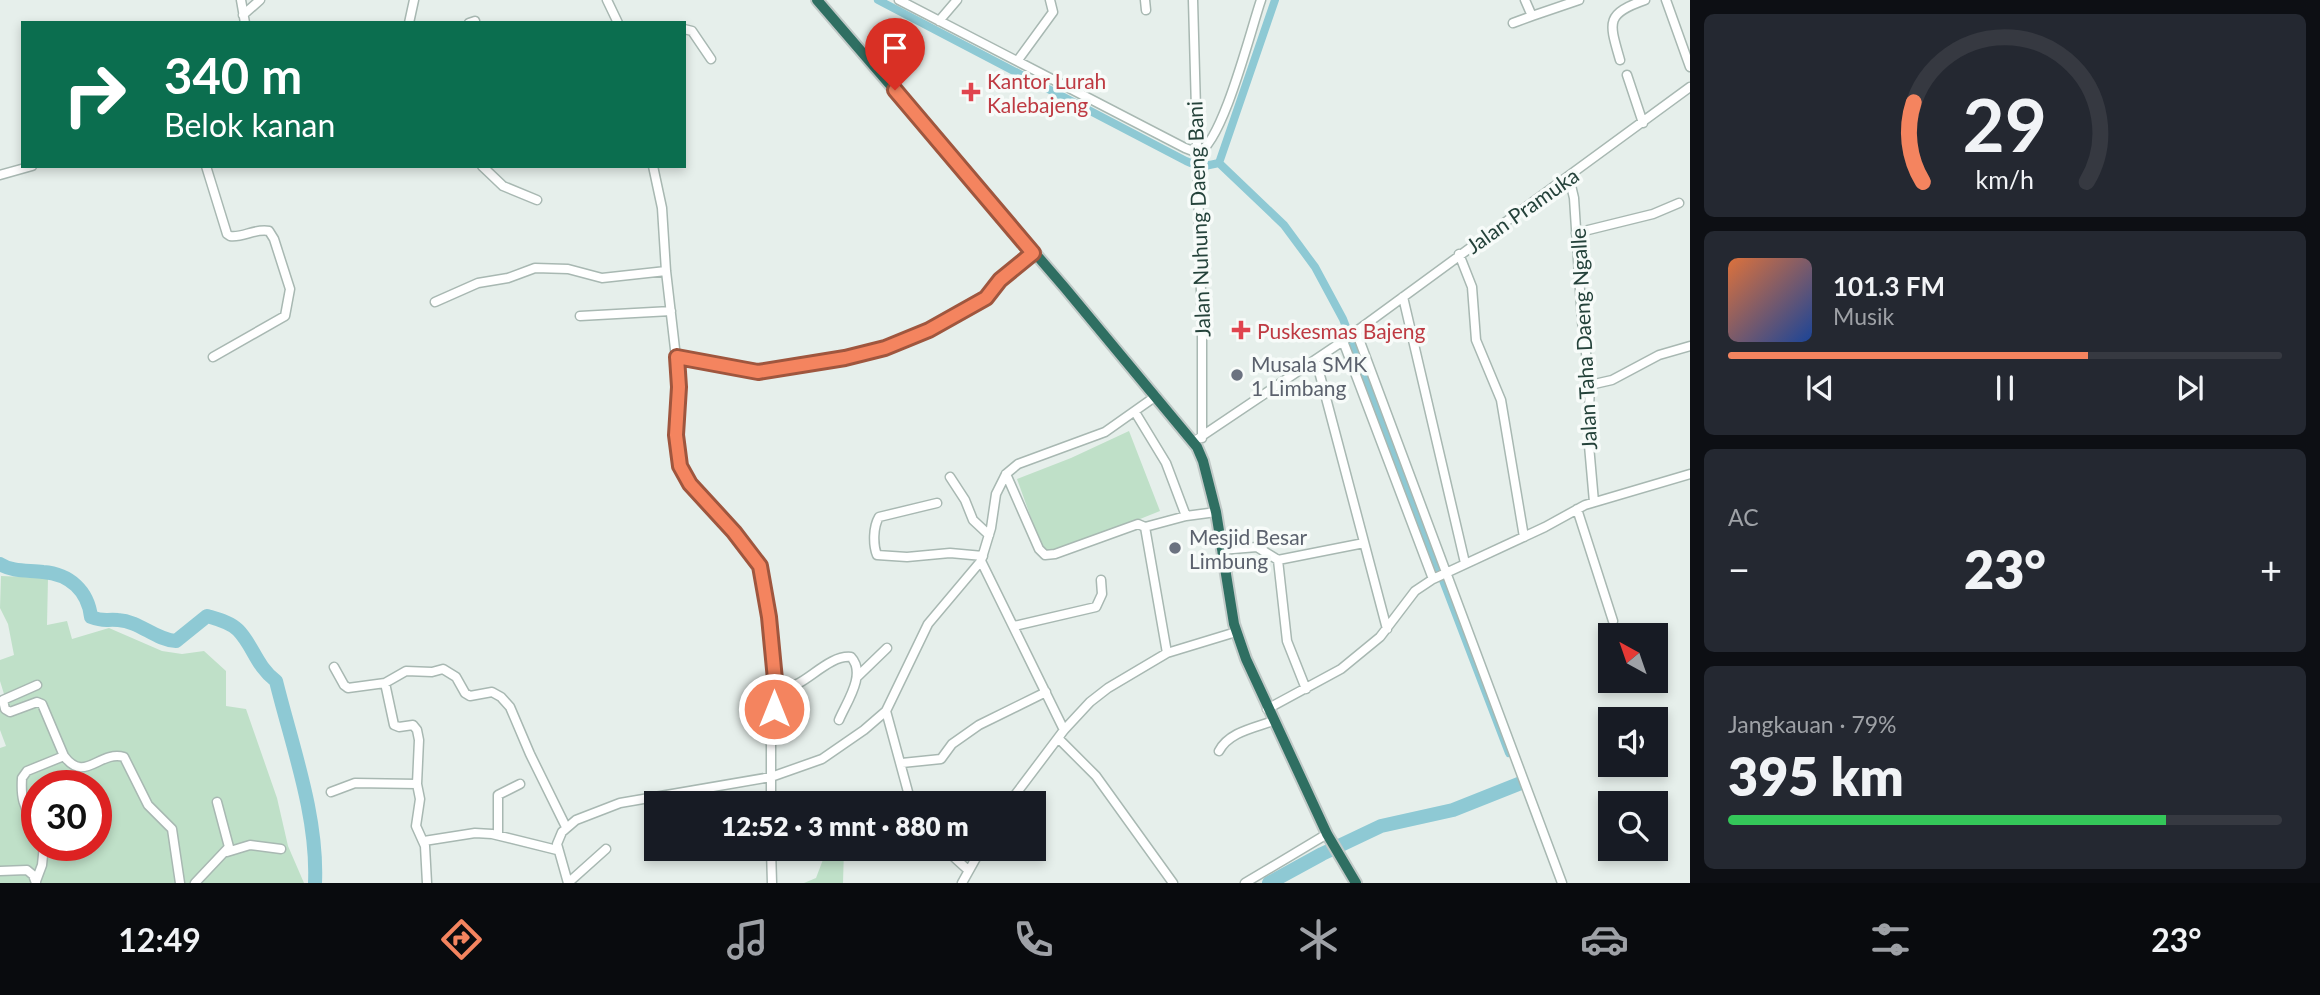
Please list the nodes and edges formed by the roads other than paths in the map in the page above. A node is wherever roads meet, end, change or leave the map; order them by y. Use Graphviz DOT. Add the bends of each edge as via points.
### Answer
graph roads {
  1 [pos="241,0"];
  2 [pos="260,0"];
  3 [pos="414,0"];
  4 [pos="607,0"];
  5 [pos="817,0"];
  6 [pos="899,0"];
  7 [pos="957,0"];
  8 [pos="1050,0"];
  9 [pos="1144,0"];
  10 [pos="1193,0"];
  11 [pos="1261,0"];
  12 [pos="1525,0"];
  13 [pos="1578,0"];
  14 [pos="1645,0"];
  15 [pos="1665,0"];
  16 [pos="1560,3"];
  17 [pos="1146,10"];
  18 [pos="1532,16"];
  19 [pos="244,19"];
  20 [pos="409,21"];
  21 [pos="617,21"];
  22 [pos="939,21"];
  23 [pos="1513,23"];
  24 [pos="686,30"];
  25 [pos="711,59"];
  26 [pos="1018,60"];
  27 [pos="1620,60"];
  28 [pos="1690,67"];
  29 [pos="1627,75"];
  30 [pos="1690,87"];
  31 [pos="1643,123"];
  32 [pos="1198,155"];
  33 [pos="25,168"];
  34 [pos="207,168"];
  35 [pos="484,168"];
  36 [pos="653,168"];
  37 [pos="0,175"];
  38 [pos="1569,177"];
  39 [pos="537,200"];
  40 [pos="1679,203"];
  41 [pos="1576,233"];
  42 [pos="1033,253"];
  43 [pos="1459,254"];
  44 [pos="666,271"];
  45 [pos="1403,297"];
  46 [pos="435,302"];
  47 [pos="671,311"];
  48 [pos="580,316"];
  49 [pos="1355,332"];
  50 [pos="1344,340"];
  51 [pos="1690,346"];
  52 [pos="213,357"];
  53 [pos="677,357"];
  54 [pos="1316,360"];
  55 [pos="1590,385"];
  56 [pos="1156,396"];
  57 [pos="1136,412"];
  58 [pos="1197,440"];
  59 [pos="1006,474"];
  60 [pos="1690,474"];
  61 [pos="950,477"];
  62 [pos="1594,502"];
  63 [pos="937,503"];
  64 [pos="1577,509"];
  65 [pos="1216,512"];
  66 [pos="1186,516"];
  67 [pos="1145,527"];
  68 [pos="989,535"];
  69 [pos="1524,537"];
  70 [pos="1364,543"];
  71 [pos="1221,550"];
  72 [pos="982,558"];
  73 [pos="1278,560"];
  74 [pos="1465,564"];
  75 [pos="1440,576"];
  76 [pos="1101,580"];
  77 [pos="1613,621"];
  78 [pos="1014,626"];
  79 [pos="1387,629"];
  80 [pos="1236,632"];
  81 [pos="887,648"];
  82 [pos="1167,653"];
  83 [pos="334,667"];
  84 [pos="857,677"];
  85 [pos="385,683"];
  86 [pos="37,685"];
  87 [pos="1306,689"];
  88 [pos="776,690"];
  89 [pos="1046,692"];
  90 [pos="1267,709"];
  91 [pos="886,711"];
  92 [pos="839,720"];
  93 [pos="1273,721"];
  94 [pos="1065,730"];
  95 [pos="1059,739"];
  96 [pos="1220,751"];
  97 [pos="64,756"];
  98 [pos="902,763"];
  99 [pos="29,770"];
  100 [pos="771,777"];
  101 [pos="417,784"];
  102 [pos="520,784"];
  103 [pos="771,791"];
  104 [pos="908,791"];
  105 [pos="1018,791"];
  106 [pos="331,792"];
  107 [pos="217,802"];
  108 [pos="566,827"];
  109 [pos="498,835"];
  110 [pos="424,841"];
  111 [pos="1331,841"];
  112 [pos="281,849"];
  113 [pos="606,849"];
  114 [pos="557,850"];
  115 [pos="227,852"];
  116 [pos="42,861"];
  117 [pos="771,861"];
  118 [pos="958,861"];
  119 [pos="974,861"];
  120 [pos="968,870"];
  121 [pos="0,871"];
  122 [pos="36,882"];
  123 [pos="180,883"];
  124 [pos="195,883"];
  125 [pos="427,883"];
  126 [pos="568,883"];
  127 [pos="772,883"];
  128 [pos="962,883"];
  129 [pos="1173,883"];
  130 [pos="1245,883"];
  131 [pos="1356,883"];
  132 [pos="1562,883"];
  1 -- 19 [label="street"];
  2 -- 19 [label="street"];
  3 -- 20 [label="street"];
  4 -- 21 [label="street"];
  5 -- 42 [label="highway"];
  6 -- 22 [label="street"];
  7 -- 22 [label="street"];
  8 -- 26 [label="street" via="1053,12"];
  9 -- 17 [label="street"];
  10 -- 32 [label="street, Jalan Nuhung Daeng Bani"];
  11 -- 32 [label="street" via="1228,103 1212,140"];
  12 -- 18 [label="street"];
  13 -- 16 [label="street"];
  14 -- 27 [label="street" via="1616,15 1612,32"];
  15 -- 28 [label="street"];
  16 -- 18 [label="street"];
  18 -- 23 [label="street"];
  22 -- 26 [label="street"];
  24 -- 25 [label="street" via="692,31"];
  26 -- 32 [label="street"];
  29 -- 31 [label="street"];
  30 -- 31 [label="street, Jalan Pramuka"];
  31 -- 38 [label="street, Jalan Pramuka"];
  32 -- 58 [label="street, Jalan Nuhung Daeng Bani" via="1203,389"];
  33 -- 37 [label="street"];
  34 -- 52 [label="street" via="227,234 237,237 269,231 290,289 285,316"];
  35 -- 39 [label="street" via="502,186"];
  36 -- 44 [label="street" via="663,208"];
  38 -- 41 [label="street, Jalan Taha Daeng Ngalle"];
  38 -- 43 [label="street, Jalan Pramuka"];
  40 -- 41 [label="street"];
  41 -- 55 [label="street, Jalan Taha Daeng Ngalle"];
  42 -- 53 [label="street" via="986,298 885,348 758,372"];
  42 -- 56 [label="highway"];
  43 -- 45 [label="street, Jalan Pramuka"];
  43 -- 69 [label="street" via="1472,286 1476,340 1499,391"];
  44 -- 46 [label="street" via="602,278 568,269 534,268"];
  44 -- 47 [label="street"];
  45 -- 49 [label="street, Jalan Pramuka"];
  45 -- 74 [label="street"];
  47 -- 48 [label="street"];
  47 -- 53 [label="street"];
  49 -- 50 [label="street, Jalan Pramuka"];
  49 -- 75 [label="street"];
  50 -- 54 [label="street, Jalan Pramuka"];
  50 -- 75 [label="street"];
  51 -- 55 [label="street"];
  53 -- 88 [label="street" via="680,466 760,566"];
  54 -- 58 [label="street, Jalan Pramuka"];
  54 -- 70 [label="street"];
  55 -- 62 [label="street, Jalan Taha Daeng Ngalle" via="1588,434"];
  56 -- 57 [label="street"];
  56 -- 58 [label="highway"];
  57 -- 59 [label="street" via="1105,432 1018,464"];
  57 -- 66 [label="street" via="1166,463"];
  58 -- 65 [label="highway"];
  59 -- 67 [label="street" via="1045,555 1138,524"];
  59 -- 68 [label="street" via="996,494"];
  60 -- 62 [label="street"];
  61 -- 68 [label="street" via="973,520"];
  62 -- 64 [label="street"];
  63 -- 72 [label="street" via="881,516 876,522 876,553 894,558 950,553"];
  64 -- 69 [label="street"];
  64 -- 77 [label="street"];
  65 -- 66 [label="street"];
  65 -- 71 [label="highway"];
  66 -- 67 [label="street"];
  67 -- 82 [label="street"];
  68 -- 72 [label="street"];
  69 -- 74 [label="street"];
  70 -- 73 [label="street"];
  70 -- 79 [label="street"];
  71 -- 73 [label="street" via="1257,547"];
  71 -- 80 [label="highway"];
  72 -- 78 [label="street"];
  72 -- 91 [label="street" via="928,624"];
  73 -- 87 [label="street" via="1287,640"];
  74 -- 75 [label="street"];
  75 -- 79 [label="street" via="1416,591"];
  75 -- 132 [label="street" via="1509,737"];
  76 -- 78 [label="street" via="1102,594 1096,607"];
  78 -- 89 [label="street"];
  79 -- 87 [label="street" via="1341,669"];
  80 -- 82 [label="street"];
  80 -- 90 [label="highway"];
  81 -- 84 [label="street"];
  82 -- 94 [label="street" via="1108,688"];
  83 -- 85 [label="street" via="348,688"];
  84 -- 88 [label="street" via="856,662 847,656"];
  84 -- 92 [label="street"];
  85 -- 101 [label="street" via="394,725 413,725 417,730"];
  85 -- 108 [label="street" via="406,671 443,669 456,677 470,696 492,692 501,696"];
  86 -- 97 [label="street" via="3,700 5,709 10,712 42,704"];
  87 -- 90 [label="street"];
  88 -- 100 [label="street"];
  89 -- 94 [label="street"];
  89 -- 98 [label="street" via="979,725 951,744 941,759"];
  90 -- 93 [label="highway"];
  91 -- 98 [label="street"];
  91 -- 100 [label="street" via="831,755"];
  93 -- 96 [label="street" via="1232,736"];
  93 -- 111 [label="highway"];
  94 -- 95 [label="street"];
  95 -- 105 [label="street"];
  95 -- 129 [label="street" via="1096,776"];
  97 -- 99 [label="street"];
  97 -- 123 [label="street" via="78,768 117,755 124,757 148,805 172,830"];
  98 -- 104 [label="street"];
  100 -- 103 [label="street"];
  100 -- 108 [label="street" via="620,803"];
  101 -- 106 [label="street" via="355,783"];
  101 -- 110 [label="street" via="416,826"];
  102 -- 109 [label="street" via="498,795"];
  107 -- 115 [label="street" via="229,843"];
  108 -- 114 [label="street"];
  109 -- 110 [label="street" via="475,833"];
  109 -- 114 [label="street"];
  110 -- 125 [label="street"];
  111 -- 130 [label="street"];
  111 -- 131 [label="highway"];
  112 -- 115 [label="street" via="250,845"];
  113 -- 126 [label="street"];
  114 -- 126 [label="street"];
  115 -- 124 [label="street"];
  116 -- 122 [label="street"];
  117 -- 127 [label="street"];
  118 -- 120 [label="street"];
  119 -- 120 [label="street"];
  120 -- 128 [label="street"];
  121 -- 122 [label="street" via="27,870"];
}
